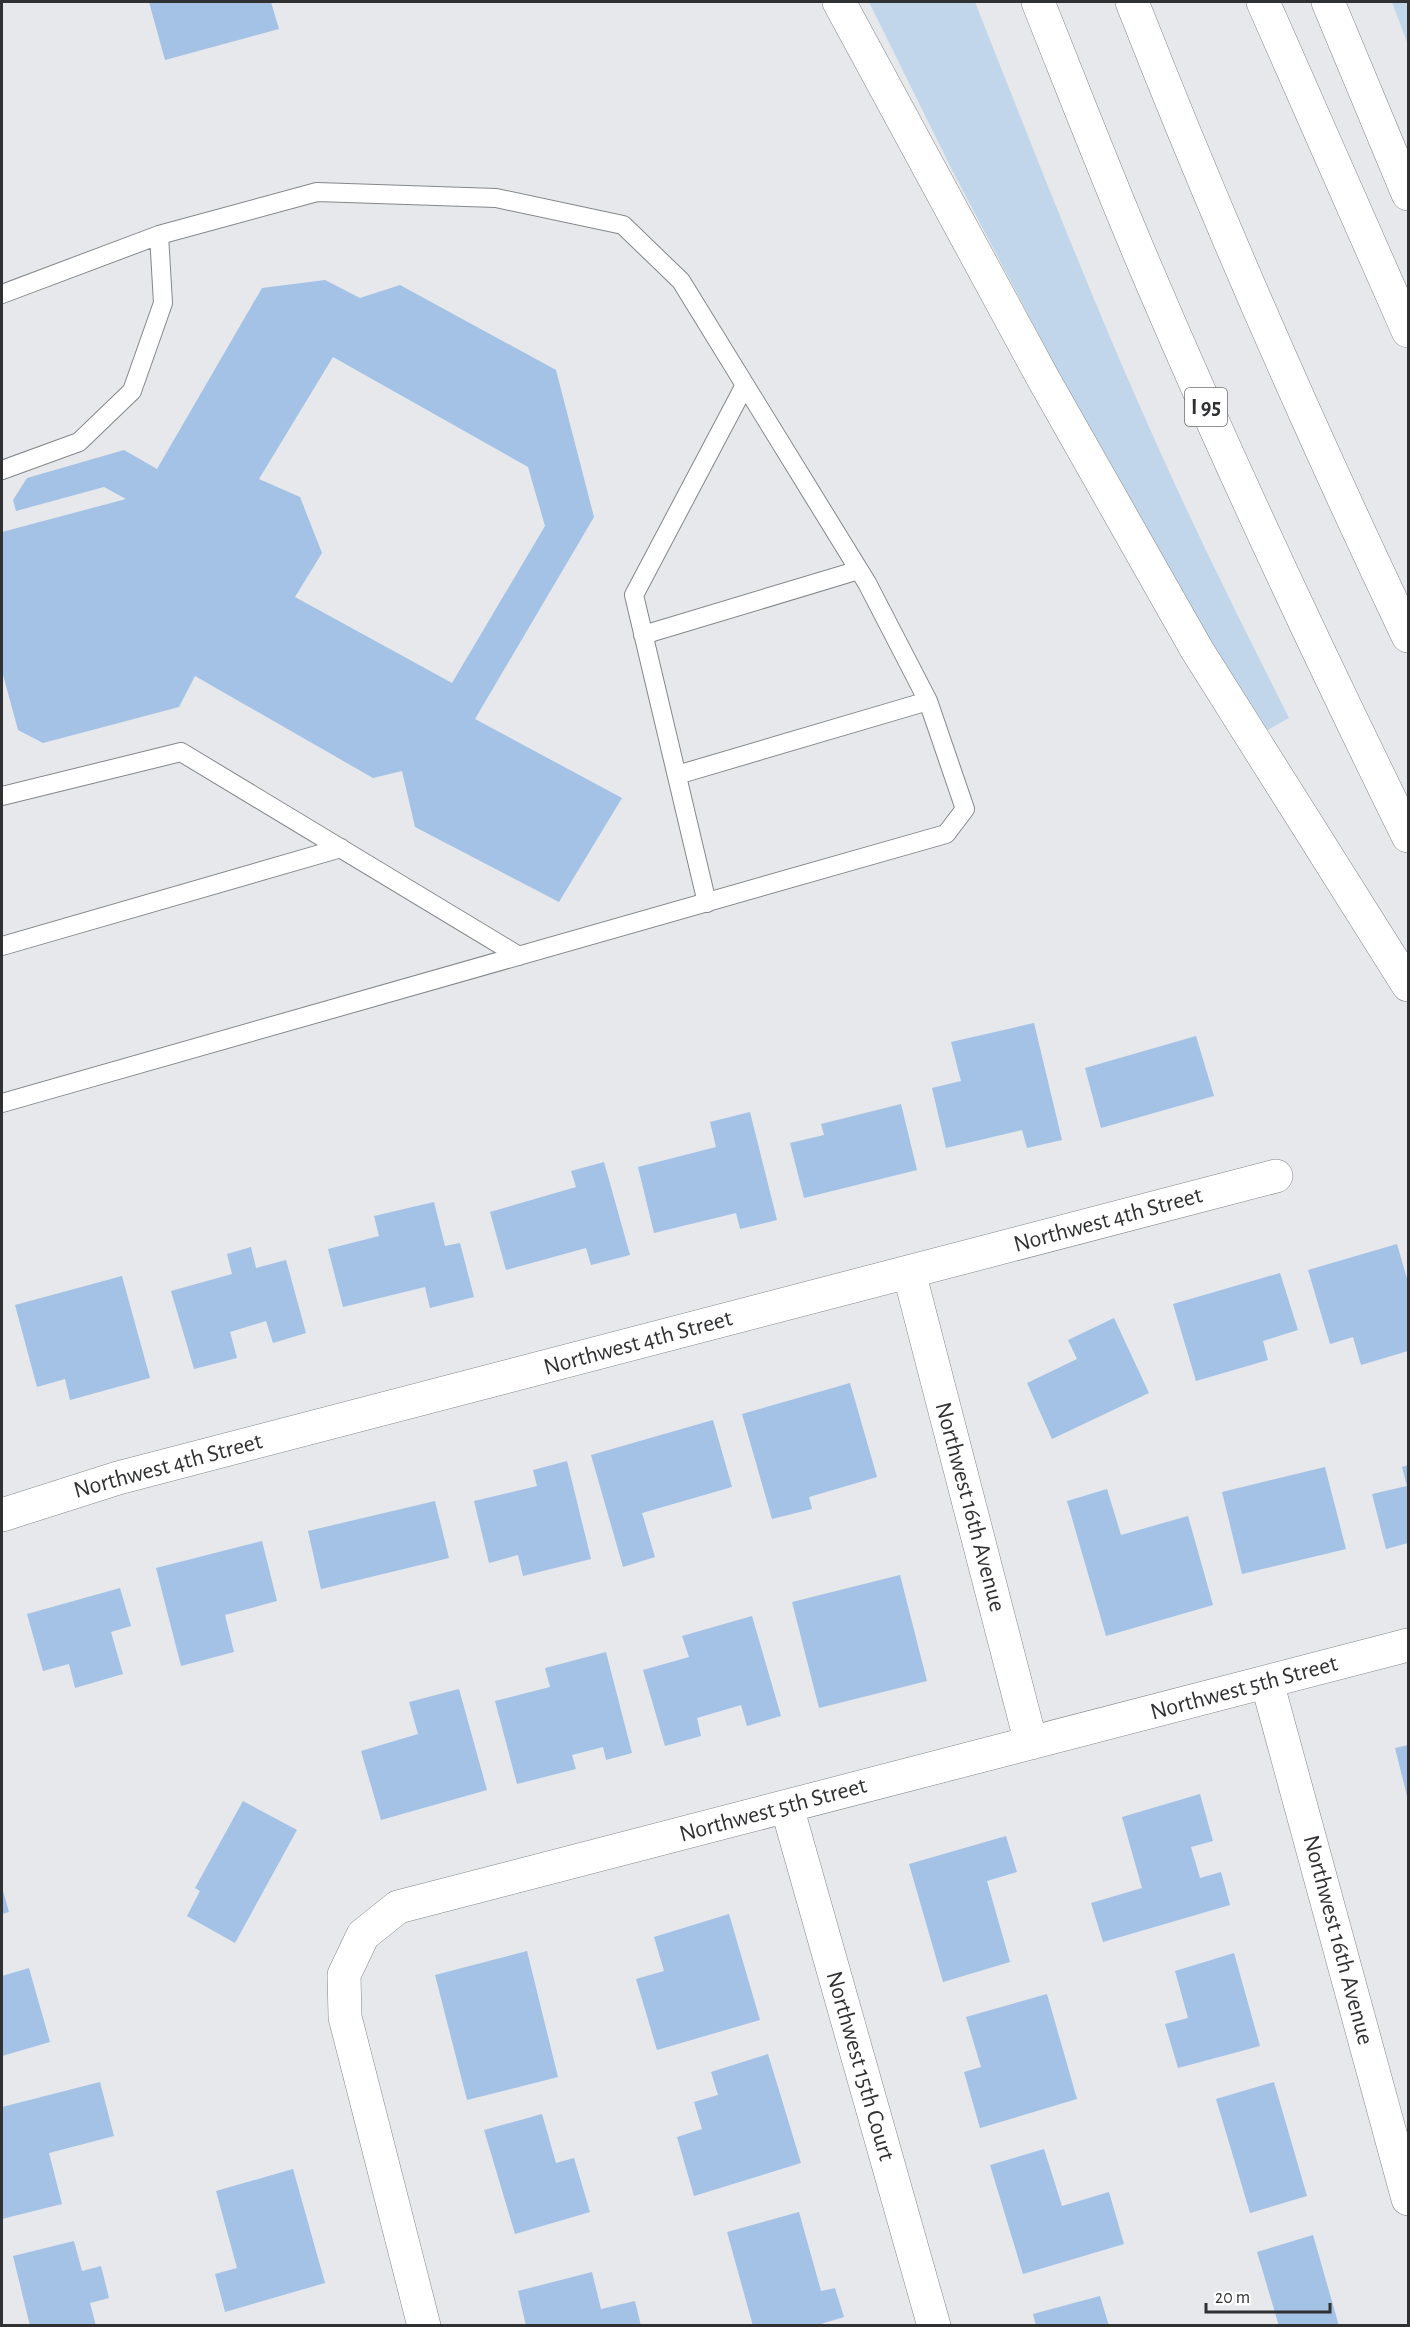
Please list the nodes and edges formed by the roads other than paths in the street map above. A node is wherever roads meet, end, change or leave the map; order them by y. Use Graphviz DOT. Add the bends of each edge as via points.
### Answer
graph roads {
  1 [pos="839,2"];
  2 [pos="1038,2"];
  3 [pos="1132,2"];
  4 [pos="1263,2"];
  5 [pos="1328,2"];
  6 [pos="1408,194"];
  7 [pos="159,235"];
  8 [pos="2,294"];
  9 [pos="1408,331"];
  10 [pos="745,385"];
  11 [pos="2,470"];
  12 [pos="859,570"];
  13 [pos="644,635"];
  14 [pos="1408,636"];
  15 [pos="928,701"];
  16 [pos="677,775"];
  17 [pos="2,796"];
  18 [pos="1408,836"];
  19 [pos="341,848"];
  20 [pos="707,903"];
  21 [pos="2,946"];
  22 [pos="519,956"];
  23 [pos="1408,985"];
  24 [pos="2,1103"];
  25 [pos="1276,1176"];
  26 [pos="909,1272"];
  27 [pos="2,1515"];
  28 [pos="1408,1645"];
  29 [pos="1267,1682"];
  30 [pos="1031,1743"];
  31 [pos="787,1807"];
  32 [pos="1408,2199"];
  33 [pos="424,2325"];
  34 [pos="933,2325"];
  1 -- 23 [label="main road" via="1044,380 1197,650"];
  2 -- 18 [label="main road, I 95" via="1202,398"];
  3 -- 14 [label="main road" via="1314,431"];
  4 -- 9 [label="main road"];
  5 -- 6 [label="main road"];
  7 -- 8 [label="lane"];
  7 -- 10 [label="lane" via="317,192 496,198 623,225 681,281"];
  7 -- 11 [label="lane" via="164,303 132,390 80,442"];
  10 -- 12 [label="lane"];
  10 -- 13 [label="lane" via="634,595"];
  12 -- 13 [label="lane"];
  12 -- 15 [label="lane"];
  13 -- 16 [label="lane"];
  15 -- 16 [label="lane"];
  15 -- 20 [label="lane" via="965,809 946,834"];
  16 -- 20 [label="lane"];
  17 -- 19 [label="lane" via="181,752"];
  19 -- 21 [label="lane"];
  19 -- 22 [label="lane"];
  20 -- 22 [label="lane"];
  22 -- 24 [label="lane"];
  25 -- 26 [label="main road, Northwest 4th Street"];
  26 -- 27 [label="main road, Northwest 4th Street" via="118,1478"];
  26 -- 30 [label="main road, Northwest 16th Avenue"];
  28 -- 29 [label="main road, Northwest 5th Street"];
  29 -- 30 [label="main road, Northwest 5th Street"];
  29 -- 32 [label="main road, Northwest 16th Avenue"];
  30 -- 31 [label="main road, Northwest 5th Street"];
  31 -- 33 [label="main road, Northwest 5th Street" via="398,1907 363,1935 344,1975 345,2017"];
  31 -- 34 [label="main road, Northwest 15th Court"];
}
